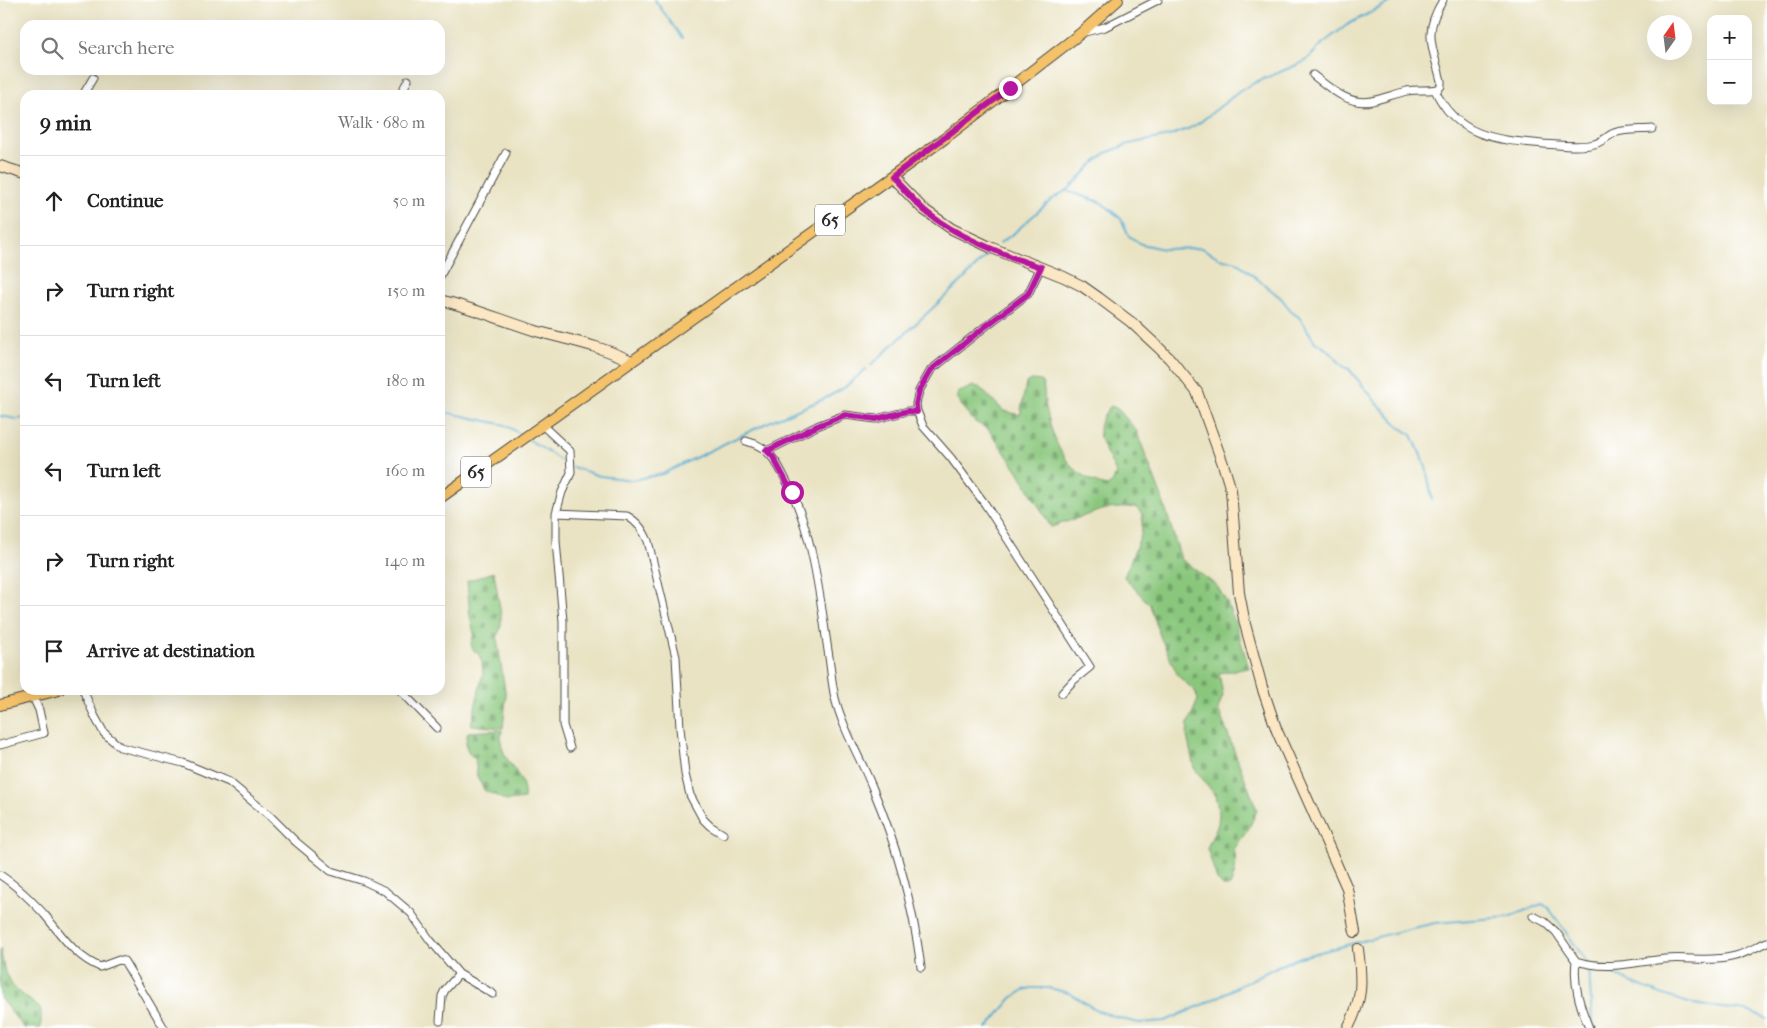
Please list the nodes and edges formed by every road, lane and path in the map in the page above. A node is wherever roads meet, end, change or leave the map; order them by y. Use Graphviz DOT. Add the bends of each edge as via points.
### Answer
graph roads {
  1 [pos="1118,0"];
  2 [pos="1158,0"];
  3 [pos="1443,0"];
  4 [pos="1080,34"];
  5 [pos="1313,74"];
  6 [pos="93,78"];
  7 [pos="408,80"];
  8 [pos="86,90"];
  9 [pos="403,90"];
  10 [pos="1436,90"];
  11 [pos="1652,130"];
  12 [pos="506,153"];
  13 [pos="0,166"];
  14 [pos="20,172"];
  15 [pos="892,177"];
  16 [pos="445,267"];
  17 [pos="1041,267"];
  18 [pos="445,301"];
  19 [pos="631,362"];
  20 [pos="917,412"];
  21 [pos="538,428"];
  22 [pos="746,441"];
  23 [pos="766,450"];
  24 [pos="445,494"];
  25 [pos="556,513"];
  26 [pos="1062,693"];
  27 [pos="40,695"];
  28 [pos="85,695"];
  29 [pos="405,695"];
  30 [pos="33,697"];
  31 [pos="0,705"];
  32 [pos="437,728"];
  33 [pos="0,745"];
  34 [pos="570,748"];
  35 [pos="723,834"];
  36 [pos="0,875"];
  37 [pos="1533,916"];
  38 [pos="1355,932"];
  39 [pos="1767,942"];
  40 [pos="1358,949"];
  41 [pos="1576,961"];
  42 [pos="921,967"];
  43 [pos="459,974"];
  44 [pos="493,994"];
  45 [pos="440,1021"];
  46 [pos="164,1028"];
  47 [pos="1348,1028"];
  48 [pos="1589,1028"];
  1 -- 4 [label="main road, 65"];
  2 -- 4 [label="street" via="1117,22"];
  3 -- 10 [label="street" via="1432,24 1431,49 1441,81"];
  4 -- 15 [label="main road, 65"];
  5 -- 10 [label="street" via="1346,98 1362,102 1412,90"];
  6 -- 8 [label="street"];
  7 -- 9 [label="street"];
  10 -- 11 [label="street" via="1443,104 1457,119 1487,137 1587,145 1596,144 1614,133"];
  12 -- 16 [label="street"];
  13 -- 14 [label="main road"];
  15 -- 17 [label="main road" via="923,209 952,229"];
  15 -- 19 [label="main road, 65"];
  17 -- 20 [label="street" via="1028,294 931,370 919,391"];
  17 -- 38 [label="main road" via="1082,286 1131,322 1170,359 1199,396 1231,490 1239,593 1262,687 1347,888"];
  18 -- 19 [label="main road" via="617,354"];
  19 -- 21 [label="main road, 65"];
  20 -- 23 [label="street" via="908,411 876,419 845,415"];
  20 -- 26 [label="street" via="923,426 985,504 1090,667"];
  21 -- 24 [label="main road, 65"];
  21 -- 25 [label="street" via="570,450 571,473"];
  22 -- 23 [label="street"];
  23 -- 42 [label="street" via="792,492 807,532 835,698 891,834 914,920"];
  25 -- 34 [label="street" via="564,622 562,724"];
  25 -- 35 [label="street" via="627,516 642,529 648,541 676,657 680,728 690,795 703,819"];
  27 -- 30 [label="main road"];
  28 -- 43 [label="street" via="104,733 120,747 183,763 229,782 318,862 331,871 377,886 411,914"];
  29 -- 32 [label="street"];
  30 -- 31 [label="main road"];
  30 -- 33 [label="street" via="44,733"];
  36 -- 46 [label="street" via="36,906 83,959 100,967 124,961"];
  37 -- 41 [label="street" via="1556,932"];
  39 -- 41 [label="street" via="1725,958 1665,959 1616,966"];
  40 -- 47 [label="main road" via="1362,977 1359,1001"];
  41 -- 48 [label="street" via="1576,986"];
  43 -- 44 [label="street"];
  43 -- 45 [label="street" via="442,996"];
}
